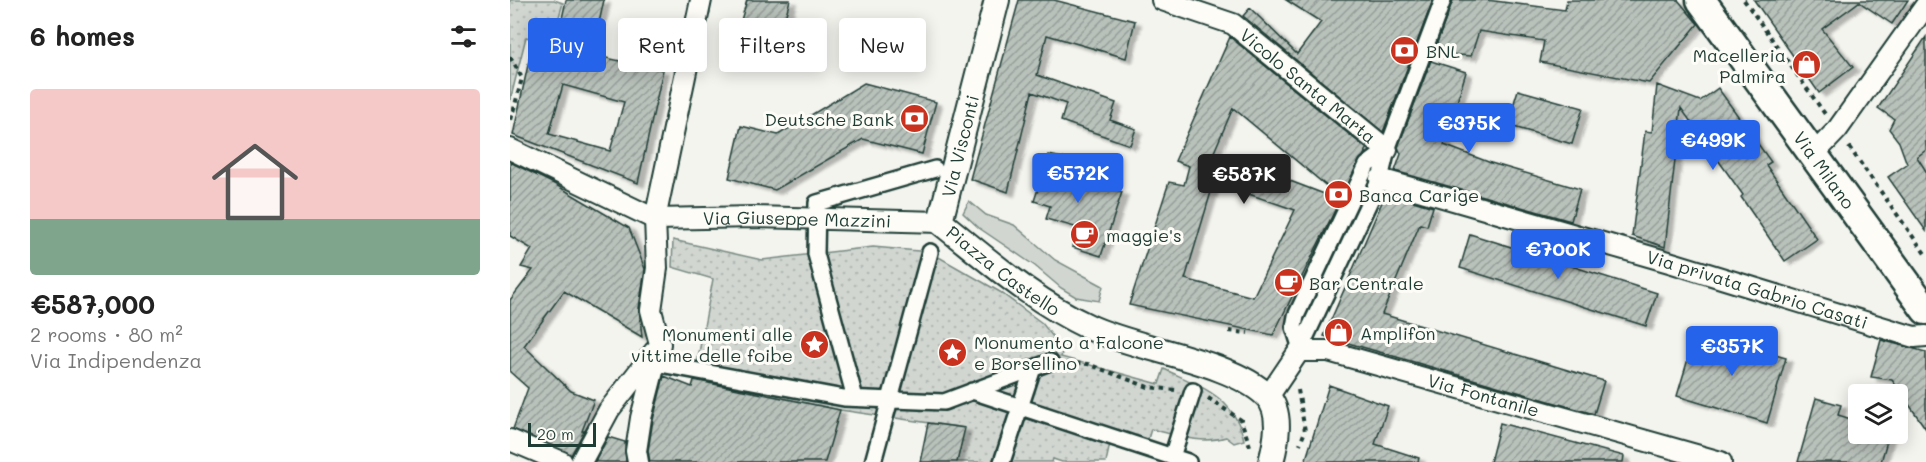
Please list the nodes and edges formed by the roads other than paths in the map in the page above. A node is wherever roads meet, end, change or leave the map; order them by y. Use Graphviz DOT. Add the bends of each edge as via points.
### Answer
graph roads {
  1 [pos="701,0"];
  2 [pos="997,0"];
  3 [pos="1162,0"];
  4 [pos="1443,0"];
  5 [pos="1701,0"];
  6 [pos="1926,5"];
  7 [pos="510,149"];
  8 [pos="1387,150"];
  9 [pos="1813,154"];
  10 [pos="935,169"];
  11 [pos="1380,179"];
  12 [pos="815,218"];
  13 [pos="655,219"];
  14 [pos="940,222"];
  15 [pos="930,252"];
  16 [pos="1926,310"];
  17 [pos="1926,336"];
  18 [pos="1300,350"];
  19 [pos="658,353"];
  20 [pos="1050,362"];
  21 [pos="1033,368"];
  22 [pos="972,391"];
  23 [pos="1193,392"];
  24 [pos="1268,397"];
  25 [pos="855,399"];
  26 [pos="890,400"];
  27 [pos="1020,407"];
  28 [pos="510,440"];
  29 [pos="637,456"];
  30 [pos="1173,457"];
  31 [pos="1259,459"];
  32 [pos="1714,461"];
  33 [pos="562,462"];
  34 [pos="581,462"];
  35 [pos="873,462"];
  36 [pos="1002,462"];
  37 [pos="1188,462"];
  1 -- 13 [label="street"];
  2 -- 14 [label="street, Via Visconti"];
  3 -- 8 [label="street, Vicolo Santa Marta" via="1233,24"];
  4 -- 8 [label="street"];
  5 -- 9 [label="main road, Via Milano"];
  6 -- 9 [label="street" via="1837,130"];
  7 -- 13 [label="street"];
  8 -- 11 [label="street"];
  8 -- 18 [label="street" via="1367,165 1296,316 1294,327"];
  9 -- 16 [label="main road, Via Milano"];
  10 -- 12 [label="street" via="817,203"];
  11 -- 17 [label="street, Via privata Gabrio Casati" via="1914,337"];
  11 -- 18 [label="street"];
  12 -- 13 [label="street, Via Giuseppe Mazzini"];
  12 -- 14 [label="street, Via Giuseppe Mazzini"];
  12 -- 25 [label="street" via="816,254"];
  13 -- 19 [label="street" via="657,268 651,310"];
  14 -- 24 [label="street, Piazza Castello" via="1038,300 1082,324 1238,378"];
  15 -- 26 [label="street"];
  18 -- 24 [label="street"];
  18 -- 32 [label="street, Via Fontanile" via="1328,351"];
  19 -- 25 [label="street"];
  19 -- 29 [label="street" via="641,418"];
  19 -- 34 [label="street" via="609,410"];
  20 -- 21 [label="street"];
  21 -- 22 [label="street"];
  21 -- 27 [label="street"];
  22 -- 26 [label="street" via="944,402"];
  22 -- 27 [label="street"];
  23 -- 30 [label="street"];
  24 -- 31 [label="street" via="1278,420"];
  25 -- 26 [label="street"];
  26 -- 35 [label="street"];
  27 -- 30 [label="street"];
  27 -- 36 [label="street"];
  28 -- 33 [label="street"];
  30 -- 37 [label="street"];
}
